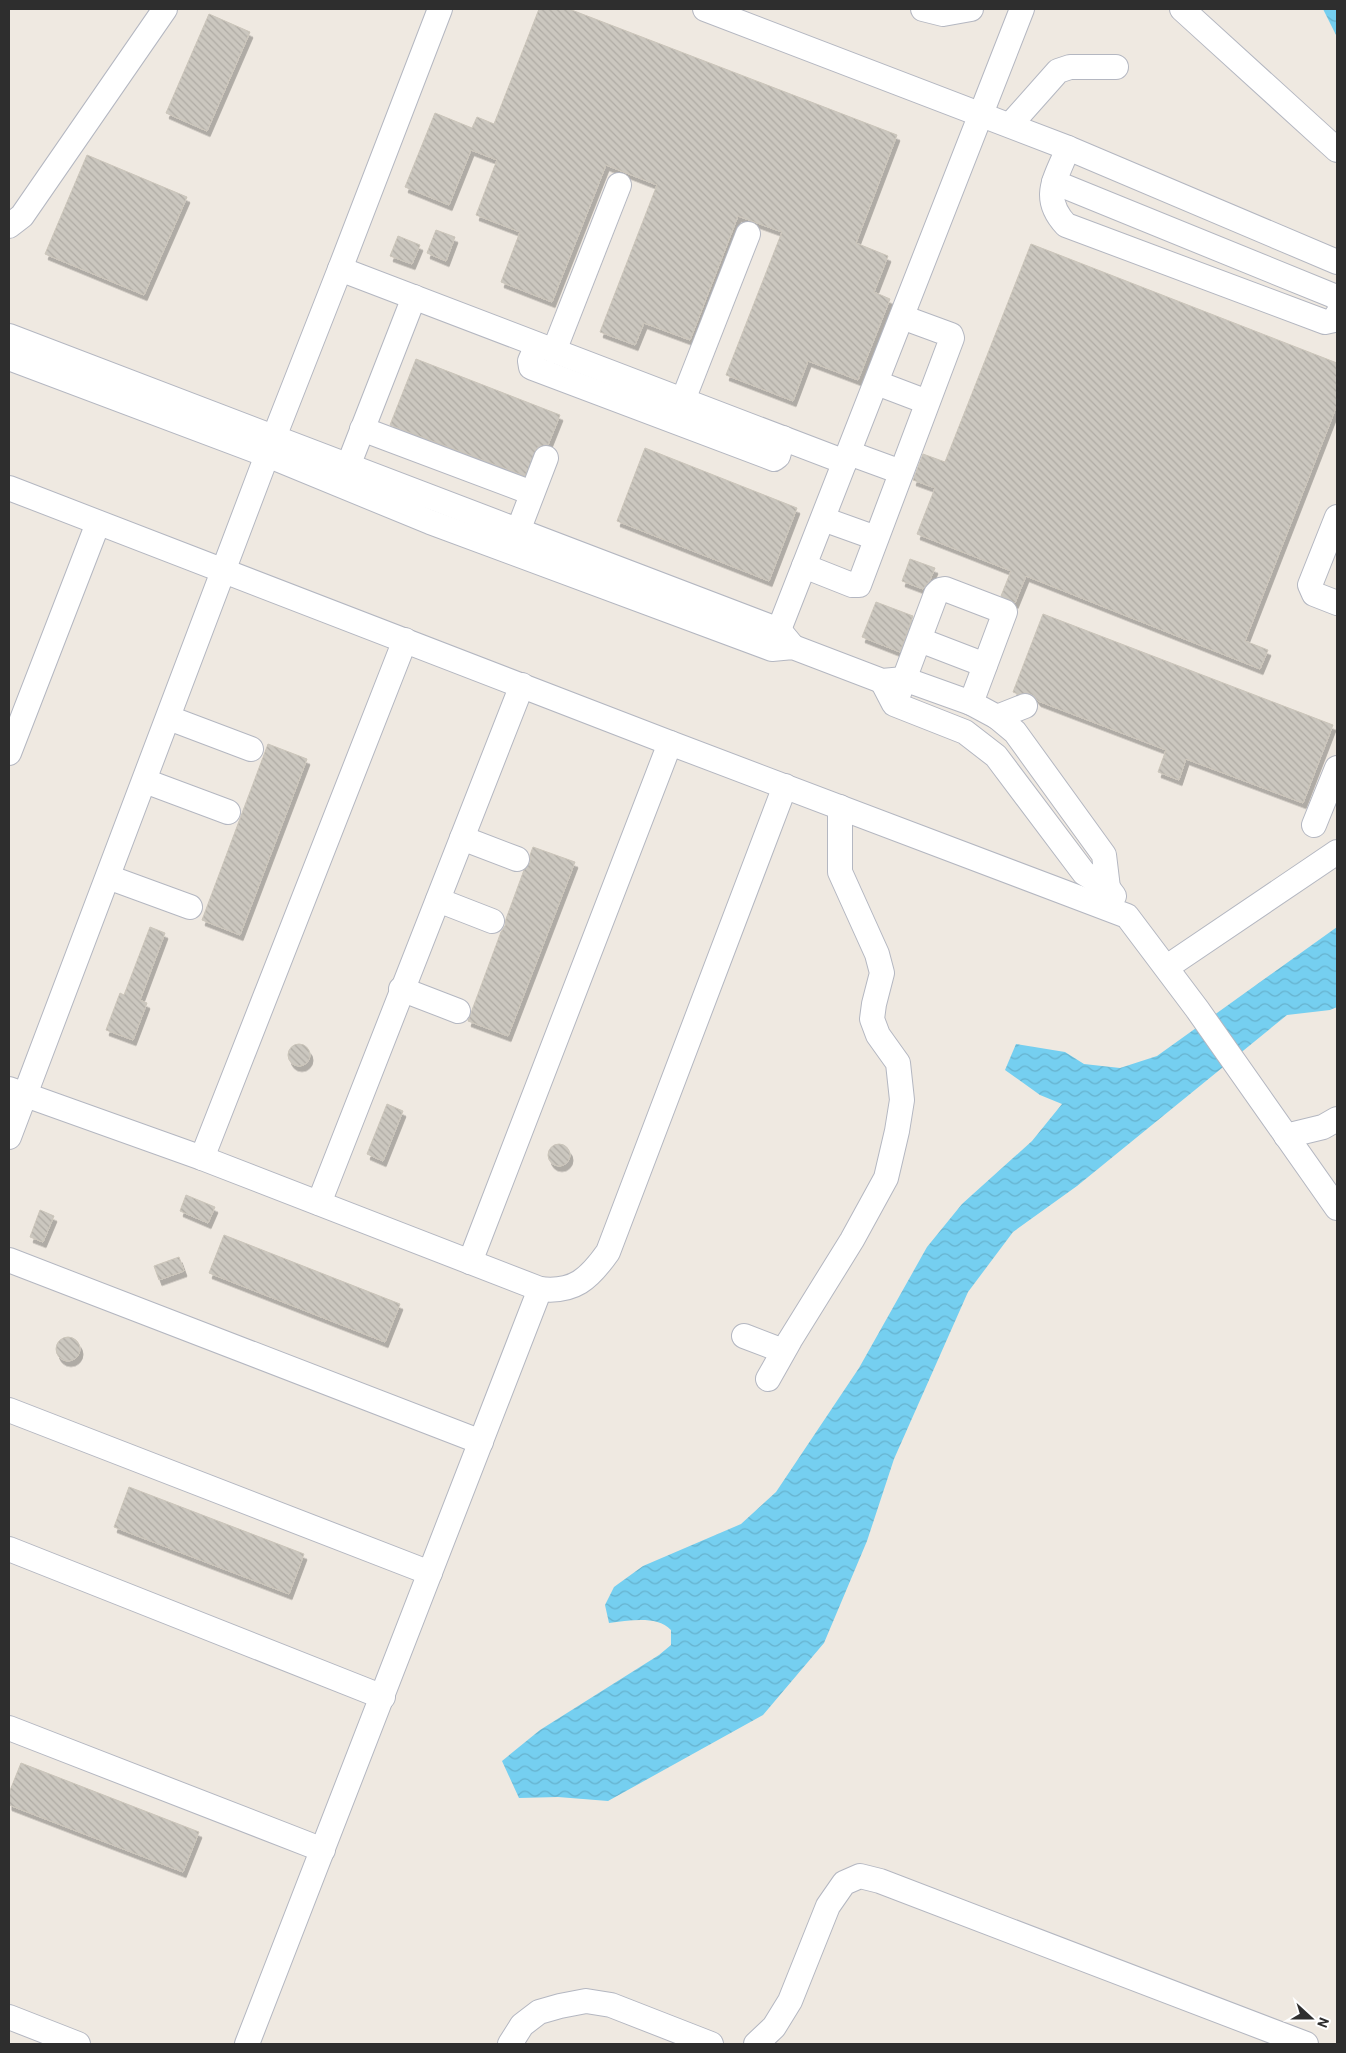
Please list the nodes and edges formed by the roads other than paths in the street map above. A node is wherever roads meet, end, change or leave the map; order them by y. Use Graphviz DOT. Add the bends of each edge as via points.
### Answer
graph roads {
  1 [pos="165,9"];
  2 [pos="440,9"];
  3 [pos="705,9"];
  4 [pos="923,9"];
  5 [pos="971,9"];
  6 [pos="1022,9"];
  7 [pos="1182,9"];
  8 [pos="1116,67"];
  9 [pos="982,115"];
  10 [pos="1010,125"];
  11 [pos="1068,148"];
  12 [pos="1337,150"];
  13 [pos="1054,182"];
  14 [pos="619,185"];
  15 [pos="1238,219"];
  16 [pos="9,226"];
  17 [pos="748,234"];
  18 [pos="1226,252"];
  19 [pos="1337,262"];
  20 [pos="340,269"];
  21 [pos="414,297"];
  22 [pos="1337,299"];
  23 [pos="1337,315"];
  24 [pos="902,317"];
  25 [pos="9,336"];
  26 [pos="545,348"];
  27 [pos="9,358"];
  28 [pos="876,383"];
  29 [pos="683,400"];
  30 [pos="927,402"];
  31 [pos="362,429"];
  32 [pos="783,438"];
  33 [pos="270,446"];
  34 [pos="546,458"];
  35 [pos="847,458"];
  36 [pos="901,472"];
  37 [pos="345,475"];
  38 [pos="9,488"];
  39 [pos="532,494"];
  40 [pos="1337,517"];
  41 [pos="823,519"];
  42 [pos="98,523"];
  43 [pos="518,531"];
  44 [pos="876,538"];
  45 [pos="804,566"];
  46 [pos="224,571"];
  47 [pos="1337,604"];
  48 [pos="405,640"];
  49 [pos="920,640"];
  50 [pos="781,642"];
  51 [pos="985,665"];
  52 [pos="893,680"];
  53 [pos="522,685"];
  54 [pos="971,703"];
  55 [pos="1025,706"];
  56 [pos="169,718"];
  57 [pos="997,718"];
  58 [pos="670,743"];
  59 [pos="251,749"];
  60 [pos="9,753"];
  61 [pos="1337,768"];
  62 [pos="145,781"];
  63 [pos="786,786"];
  64 [pos="840,807"];
  65 [pos="1337,809"];
  66 [pos="228,812"];
  67 [pos="462,838"];
  68 [pos="1337,852"];
  69 [pos="517,859"];
  70 [pos="108,878"];
  71 [pos="1108,888"];
  72 [pos="438,900"];
  73 [pos="190,906"];
  74 [pos="1127,916"];
  75 [pos="492,921"];
  76 [pos="1167,967"];
  77 [pos="401,990"];
  78 [pos="458,1011"];
  79 [pos="17,1092"];
  80 [pos="1337,1119"];
  81 [pos="1286,1136"];
  82 [pos="9,1137"];
  83 [pos="202,1158"];
  84 [pos="319,1203"];
  85 [pos="1337,1208"];
  86 [pos="9,1260"];
  87 [pos="470,1262"];
  88 [pos="540,1289"];
  89 [pos="744,1336"];
  90 [pos="784,1351"];
  91 [pos="768,1379"];
  92 [pos="9,1410"];
  93 [pos="481,1442"];
  94 [pos="9,1550"];
  95 [pos="430,1573"];
  96 [pos="383,1697"];
  97 [pos="9,1728"];
  98 [pos="323,1850"];
  99 [pos="9,2017"];
  100 [pos="78,2044"];
  101 [pos="247,2044"];
  102 [pos="510,2044"];
  103 [pos="711,2044"];
  104 [pos="756,2044"];
  105 [pos="1306,2044"];
  1 -- 16 [label="street" via="22,216"];
  2 -- 20 [label="street"];
  3 -- 9 [label="street"];
  4 -- 5 [label="street" via="943,14"];
  6 -- 9 [label="street"];
  7 -- 12 [label="street"];
  8 -- 10 [label="street" via="1070,67 1058,71"];
  9 -- 10 [label="street"];
  9 -- 24 [label="street"];
  10 -- 11 [label="street"];
  11 -- 13 [label="street"];
  11 -- 15 [label="street"];
  13 -- 18 [label="street"];
  13 -- 23 [label="street" via="1051,204 1066,225 1325,322 1334,320"];
  14 -- 26 [label="street"];
  15 -- 18 [label="street"];
  15 -- 19 [label="street"];
  17 -- 29 [label="street"];
  18 -- 22 [label="street"];
  20 -- 21 [label="street"];
  20 -- 33 [label="street"];
  21 -- 26 [label="street"];
  21 -- 31 [label="street"];
  24 -- 28 [label="street"];
  24 -- 30 [label="street" via="952,338"];
  25 -- 33 [label="street"];
  26 -- 29 [label="street"];
  26 -- 32 [label="street" via="530,361 530,367 774,459"];
  27 -- 33 [label="street"];
  28 -- 30 [label="street"];
  28 -- 35 [label="street"];
  29 -- 32 [label="street"];
  30 -- 36 [label="street"];
  31 -- 37 [label="street"];
  31 -- 39 [label="street"];
  32 -- 35 [label="street"];
  33 -- 37 [label="street"];
  33 -- 46 [label="street"];
  34 -- 39 [label="street"];
  35 -- 36 [label="street"];
  35 -- 41 [label="street"];
  36 -- 44 [label="street"];
  37 -- 43 [label="street"];
  37 -- 50 [label="street" via="430,522"];
  38 -- 42 [label="street"];
  39 -- 43 [label="street"];
  40 -- 47 [label="street" via="1310,585 1314,594"];
  41 -- 44 [label="street"];
  41 -- 45 [label="street"];
  42 -- 46 [label="street"];
  42 -- 60 [label="street"];
  43 -- 50 [label="street"];
  44 -- 45 [label="street" via="856,586"];
  45 -- 50 [label="street"];
  46 -- 48 [label="street"];
  46 -- 56 [label="street"];
  48 -- 53 [label="street"];
  48 -- 83 [label="street"];
  49 -- 51 [label="street"];
  49 -- 51 [label="street" via="940,590 996,608 1005,612"];
  49 -- 52 [label="street"];
  50 -- 52 [label="street"];
  51 -- 54 [label="street"];
  52 -- 54 [label="street"];
  52 -- 71 [label="street" via="894,704 965,732 996,756 1084,873"];
  53 -- 58 [label="street"];
  53 -- 67 [label="street"];
  54 -- 57 [label="street"];
  55 -- 57 [label="street"];
  56 -- 59 [label="street"];
  56 -- 62 [label="street"];
  57 -- 71 [label="street" via="1015,732 1104,855"];
  58 -- 63 [label="street"];
  58 -- 87 [label="street"];
  61 -- 65 [label="street" via="1314,825"];
  62 -- 66 [label="street"];
  62 -- 70 [label="street"];
  63 -- 64 [label="street"];
  63 -- 88 [label="street" via="608,1252 596,1269 578,1284 556,1291"];
  64 -- 74 [label="street"];
  64 -- 90 [label="street" via="840,872 878,954 882,973 872,1019 878,1035 898,1064 902,1100 886,1178"];
  67 -- 69 [label="street"];
  67 -- 72 [label="street"];
  68 -- 76 [label="street"];
  70 -- 73 [label="street"];
  70 -- 79 [label="street"];
  71 -- 74 [label="street"];
  72 -- 75 [label="street"];
  72 -- 77 [label="street"];
  74 -- 76 [label="street"];
  76 -- 81 [label="street"];
  77 -- 78 [label="street"];
  77 -- 84 [label="street"];
  79 -- 82 [label="street"];
  79 -- 83 [label="street"];
  80 -- 81 [label="street" via="1323,1127"];
  81 -- 85 [label="street"];
  83 -- 84 [label="street"];
  84 -- 87 [label="street"];
  86 -- 93 [label="street"];
  87 -- 88 [label="street"];
  88 -- 93 [label="street"];
  89 -- 90 [label="street"];
  90 -- 91 [label="street"];
  92 -- 95 [label="street"];
  93 -- 95 [label="street"];
  94 -- 96 [label="street"];
  95 -- 96 [label="street"];
  96 -- 98 [label="street"];
  97 -- 98 [label="street"];
  98 -- 101 [label="street"];
  99 -- 100 [label="street"];
  102 -- 103 [label="street" via="522,2025 539,2012 586,2001 611,2006"];
  104 -- 105 [label="street" via="774,2027 790,2001 828,1906 844,1883 860,1876"];
}
